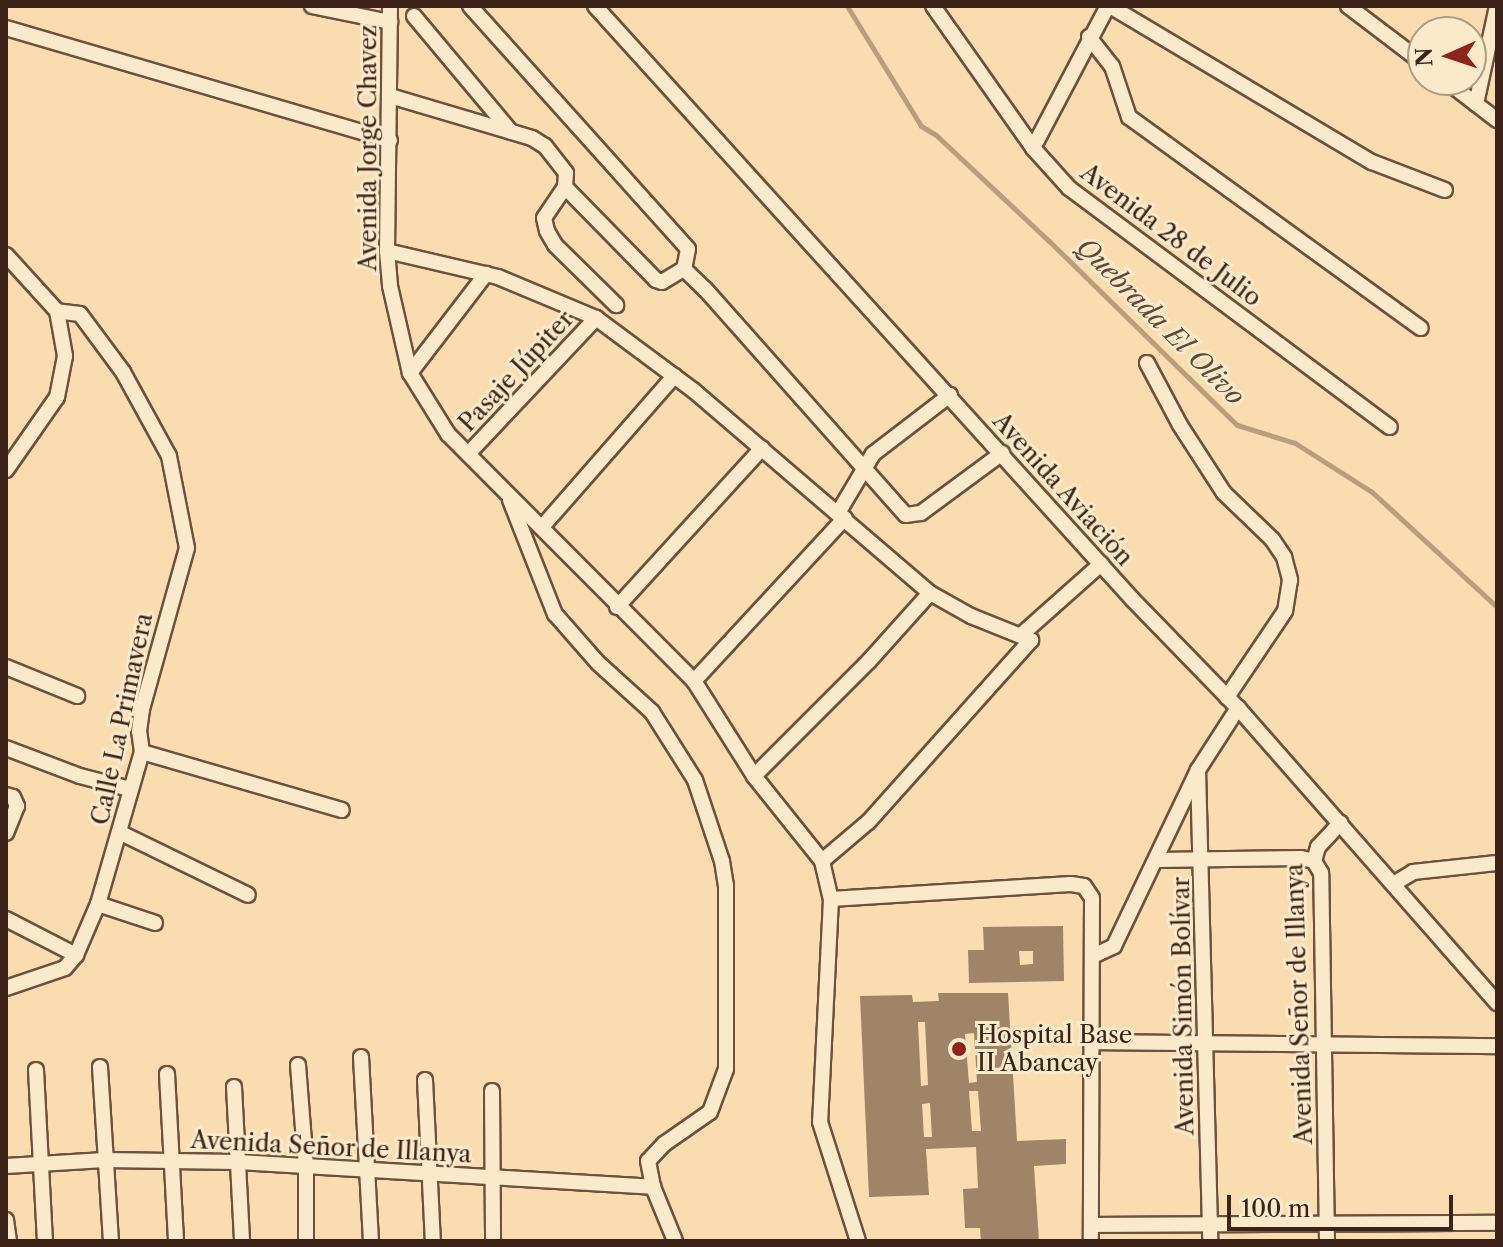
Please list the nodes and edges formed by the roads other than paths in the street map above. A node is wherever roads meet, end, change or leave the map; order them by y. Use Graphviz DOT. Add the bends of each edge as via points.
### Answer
graph roads {
  1 [pos="312,6"];
  2 [pos="390,6"];
  3 [pos="470,6"];
  4 [pos="595,6"];
  5 [pos="933,6"];
  6 [pos="1109,6"];
  7 [pos="1348,6"];
  8 [pos="1497,6"];
  9 [pos="414,16"];
  10 [pos="390,22"];
  11 [pos="6,28"];
  12 [pos="1089,37"];
  13 [pos="1407,51"];
  14 [pos="390,96"];
  15 [pos="1466,96"];
  16 [pos="1476,104"];
  17 [pos="1497,120"];
  18 [pos="511,132"];
  19 [pos="390,140"];
  20 [pos="1033,148"];
  21 [pos="565,187"];
  22 [pos="1445,190"];
  23 [pos="387,251"];
  24 [pos="6,255"];
  25 [pos="684,269"];
  26 [pos="486,274"];
  27 [pos="616,305"];
  28 [pos="57,311"];
  29 [pos="596,318"];
  30 [pos="1421,328"];
  31 [pos="1147,363"];
  32 [pos="410,373"];
  33 [pos="674,376"];
  34 [pos="950,395"];
  35 [pos="1390,427"];
  36 [pos="762,448"];
  37 [pos="1002,453"];
  38 [pos="468,454"];
  39 [pos="6,470"];
  40 [pos="864,471"];
  41 [pos="507,492"];
  42 [pos="842,516"];
  43 [pos="542,527"];
  44 [pos="1101,564"];
  45 [pos="930,593"];
  46 [pos="617,607"];
  47 [pos="1021,635"];
  48 [pos="6,667"];
  49 [pos="694,681"];
  50 [pos="77,696"];
  51 [pos="1232,703"];
  52 [pos="6,748"];
  53 [pos="142,752"];
  54 [pos="1198,770"];
  55 [pos="754,776"];
  56 [pos="130,789"];
  57 [pos="11,798"];
  58 [pos="342,810"];
  59 [pos="1340,823"];
  60 [pos="6,833"];
  61 [pos="121,833"];
  62 [pos="1202,859"];
  63 [pos="1156,860"];
  64 [pos="822,861"];
  65 [pos="1314,861"];
  66 [pos="1497,863"];
  67 [pos="1395,883"];
  68 [pos="248,895"];
  69 [pos="831,899"];
  70 [pos="98,904"];
  71 [pos="6,919"];
  72 [pos="155,923"];
  73 [pos="76,955"];
  74 [pos="1093,956"];
  75 [pos="6,988"];
  76 [pos="1497,1003"];
  77 [pos="1092,1042"];
  78 [pos="1323,1045"];
  79 [pos="1206,1046"];
  80 [pos="1497,1046"];
  81 [pos="361,1057"];
  82 [pos="298,1065"];
  83 [pos="100,1067"];
  84 [pos="36,1070"];
  85 [pos="167,1074"];
  86 [pos="425,1080"];
  87 [pos="234,1087"];
  88 [pos="492,1091"];
  89 [pos="105,1160"];
  90 [pos="172,1160"];
  91 [pos="41,1162"];
  92 [pos="237,1162"];
  93 [pos="6,1166"];
  94 [pos="306,1166"];
  95 [pos="367,1169"];
  96 [pos="431,1175"];
  97 [pos="493,1178"];
  98 [pos="653,1187"];
  99 [pos="6,1220"];
  100 [pos="1497,1223"];
  101 [pos="1327,1224"];
  102 [pos="1091,1225"];
  103 [pos="1209,1225"];
  104 [pos="9,1241"];
  105 [pos="45,1241"];
  106 [pos="111,1241"];
  107 [pos="176,1241"];
  108 [pos="242,1241"];
  109 [pos="306,1241"];
  110 [pos="371,1241"];
  111 [pos="433,1241"];
  112 [pos="493,1241"];
  113 [pos="675,1241"];
  114 [pos="858,1241"];
  115 [pos="1091,1241"];
  116 [pos="1210,1241"];
  117 [pos="1327,1241"];
  1 -- 10 [label="street"];
  2 -- 10 [label="street, Avenida Jorge Chavez"];
  3 -- 25 [label="street" via="688,249"];
  4 -- 34 [label="street, Avenida Aviación"];
  5 -- 20 [label="street, Avenida 28 de Julio"];
  6 -- 12 [label="street"];
  6 -- 22 [label="street" via="1372,162"];
  7 -- 13 [label="street"];
  8 -- 16 [label="street"];
  9 -- 18 [label="street"];
  10 -- 14 [label="street, Avenida Jorge Chavez"];
  11 -- 19 [label="street"];
  12 -- 20 [label="street"];
  12 -- 30 [label="street" via="1112,66 1129,117"];
  14 -- 18 [label="street"];
  14 -- 19 [label="street, Avenida Jorge Chavez"];
  15 -- 16 [label="street"];
  16 -- 17 [label="street"];
  18 -- 21 [label="street" via="532,138 559,160 566,173"];
  19 -- 23 [label="street, Avenida Jorge Chavez"];
  20 -- 35 [label="street, Avenida 28 de Julio" via="1069,188"];
  21 -- 25 [label="street" via="657,281"];
  21 -- 27 [label="street" via="544,218 547,231"];
  23 -- 26 [label="street"];
  23 -- 32 [label="street, Avenida Jorge Chavez"];
  24 -- 28 [label="street"];
  25 -- 40 [label="street"];
  26 -- 29 [label="street"];
  26 -- 32 [label="street"];
  28 -- 39 [label="street" via="65,356 57,397"];
  28 -- 53 [label="street, Calle La Primavera" via="80,314 123,372 169,456 187,548 142,709"];
  29 -- 33 [label="street"];
  29 -- 38 [label="street, Pasaje Júpiter"];
  31 -- 51 [label="street" via="1224,493 1284,557 1290,580 1285,611"];
  32 -- 38 [label="street, Avenida Jorge Chavez" via="435,419"];
  33 -- 36 [label="street"];
  33 -- 43 [label="street"];
  34 -- 37 [label="street, Avenida Aviación"];
  34 -- 40 [label="street" via="873,454"];
  36 -- 42 [label="street"];
  36 -- 46 [label="street"];
  37 -- 40 [label="street" via="916,516 906,515"];
  37 -- 44 [label="street, Avenida Aviación"];
  38 -- 41 [label="street, Avenida Jorge Chavez"];
  40 -- 42 [label="street"];
  41 -- 43 [label="street, Avenida Jorge Chavez"];
  41 -- 98 [label="street" via="555,614 652,712 695,780 722,861 726,1069 710,1112 648,1161"];
  42 -- 45 [label="street"];
  42 -- 49 [label="street"];
  43 -- 46 [label="street, Avenida Jorge Chavez"];
  44 -- 47 [label="street"];
  44 -- 51 [label="street, Avenida Aviación"];
  45 -- 47 [label="street"];
  45 -- 55 [label="street"];
  46 -- 49 [label="street, Avenida Jorge Chavez"];
  47 -- 64 [label="street" via="1031,640 868,822"];
  48 -- 50 [label="street"];
  49 -- 55 [label="street, Avenida Jorge Chavez"];
  51 -- 54 [label="street"];
  51 -- 59 [label="street, Avenida Aviación"];
  52 -- 56 [label="street"];
  53 -- 56 [label="street, Calle La Primavera"];
  53 -- 58 [label="street"];
  54 -- 62 [label="street, Avenida Simón Bolívar"];
  54 -- 63 [label="street"];
  55 -- 64 [label="street, Avenida Jorge Chavez"];
  56 -- 61 [label="street, Calle La Primavera"];
  57 -- 60 [label="street"];
  59 -- 65 [label="street, Avenida Señor de Illanya" via="1318,847"];
  59 -- 67 [label="street, Avenida Aviación"];
  61 -- 68 [label="street"];
  61 -- 70 [label="street, Calle La Primavera"];
  62 -- 63 [label="street"];
  62 -- 65 [label="street"];
  62 -- 79 [label="street, Avenida Simón Bolívar"];
  63 -- 74 [label="street" via="1114,946"];
  64 -- 69 [label="street"];
  65 -- 78 [label="street, Avenida Señor de Illanya" via="1321,873"];
  66 -- 67 [label="street" via="1413,872"];
  67 -- 76 [label="street, Avenida Aviación"];
  69 -- 74 [label="street" via="1084,886 1092,898"];
  69 -- 114 [label="street" via="820,1122"];
  70 -- 72 [label="street"];
  70 -- 73 [label="street, Calle La Primavera"];
  71 -- 73 [label="street"];
  73 -- 75 [label="street" via="55,975"];
  74 -- 77 [label="street"];
  77 -- 79 [label="street"];
  77 -- 102 [label="street"];
  78 -- 79 [label="street"];
  78 -- 80 [label="street"];
  78 -- 101 [label="street, Avenida Señor de Illanya"];
  79 -- 103 [label="street, Avenida Simón Bolívar"];
  81 -- 95 [label="street"];
  82 -- 94 [label="street"];
  83 -- 89 [label="street"];
  84 -- 91 [label="street"];
  85 -- 90 [label="street"];
  86 -- 96 [label="street"];
  87 -- 92 [label="street"];
  88 -- 97 [label="street"];
  89 -- 90 [label="street, Avenida Señor de Illanya"];
  89 -- 91 [label="street, Avenida Señor de Illanya"];
  89 -- 106 [label="street"];
  90 -- 92 [label="street, Avenida Señor de Illanya"];
  90 -- 107 [label="street"];
  91 -- 93 [label="street, Avenida Señor de Illanya"];
  91 -- 105 [label="street"];
  92 -- 94 [label="street, Avenida Señor de Illanya"];
  92 -- 108 [label="street"];
  94 -- 95 [label="street, Avenida Señor de Illanya"];
  94 -- 109 [label="street"];
  95 -- 96 [label="street, Avenida Señor de Illanya"];
  95 -- 110 [label="street"];
  96 -- 97 [label="street, Avenida Señor de Illanya"];
  96 -- 111 [label="street"];
  97 -- 98 [label="street, Avenida Señor de Illanya"];
  97 -- 112 [label="street"];
  98 -- 113 [label="street"];
  99 -- 104 [label="street"];
  100 -- 101 [label="street"];
  101 -- 103 [label="street"];
  101 -- 117 [label="street, Avenida Señor de Illanya"];
  102 -- 103 [label="street"];
  102 -- 115 [label="street"];
  103 -- 116 [label="street, Avenida Simón Bolívar"];
}
